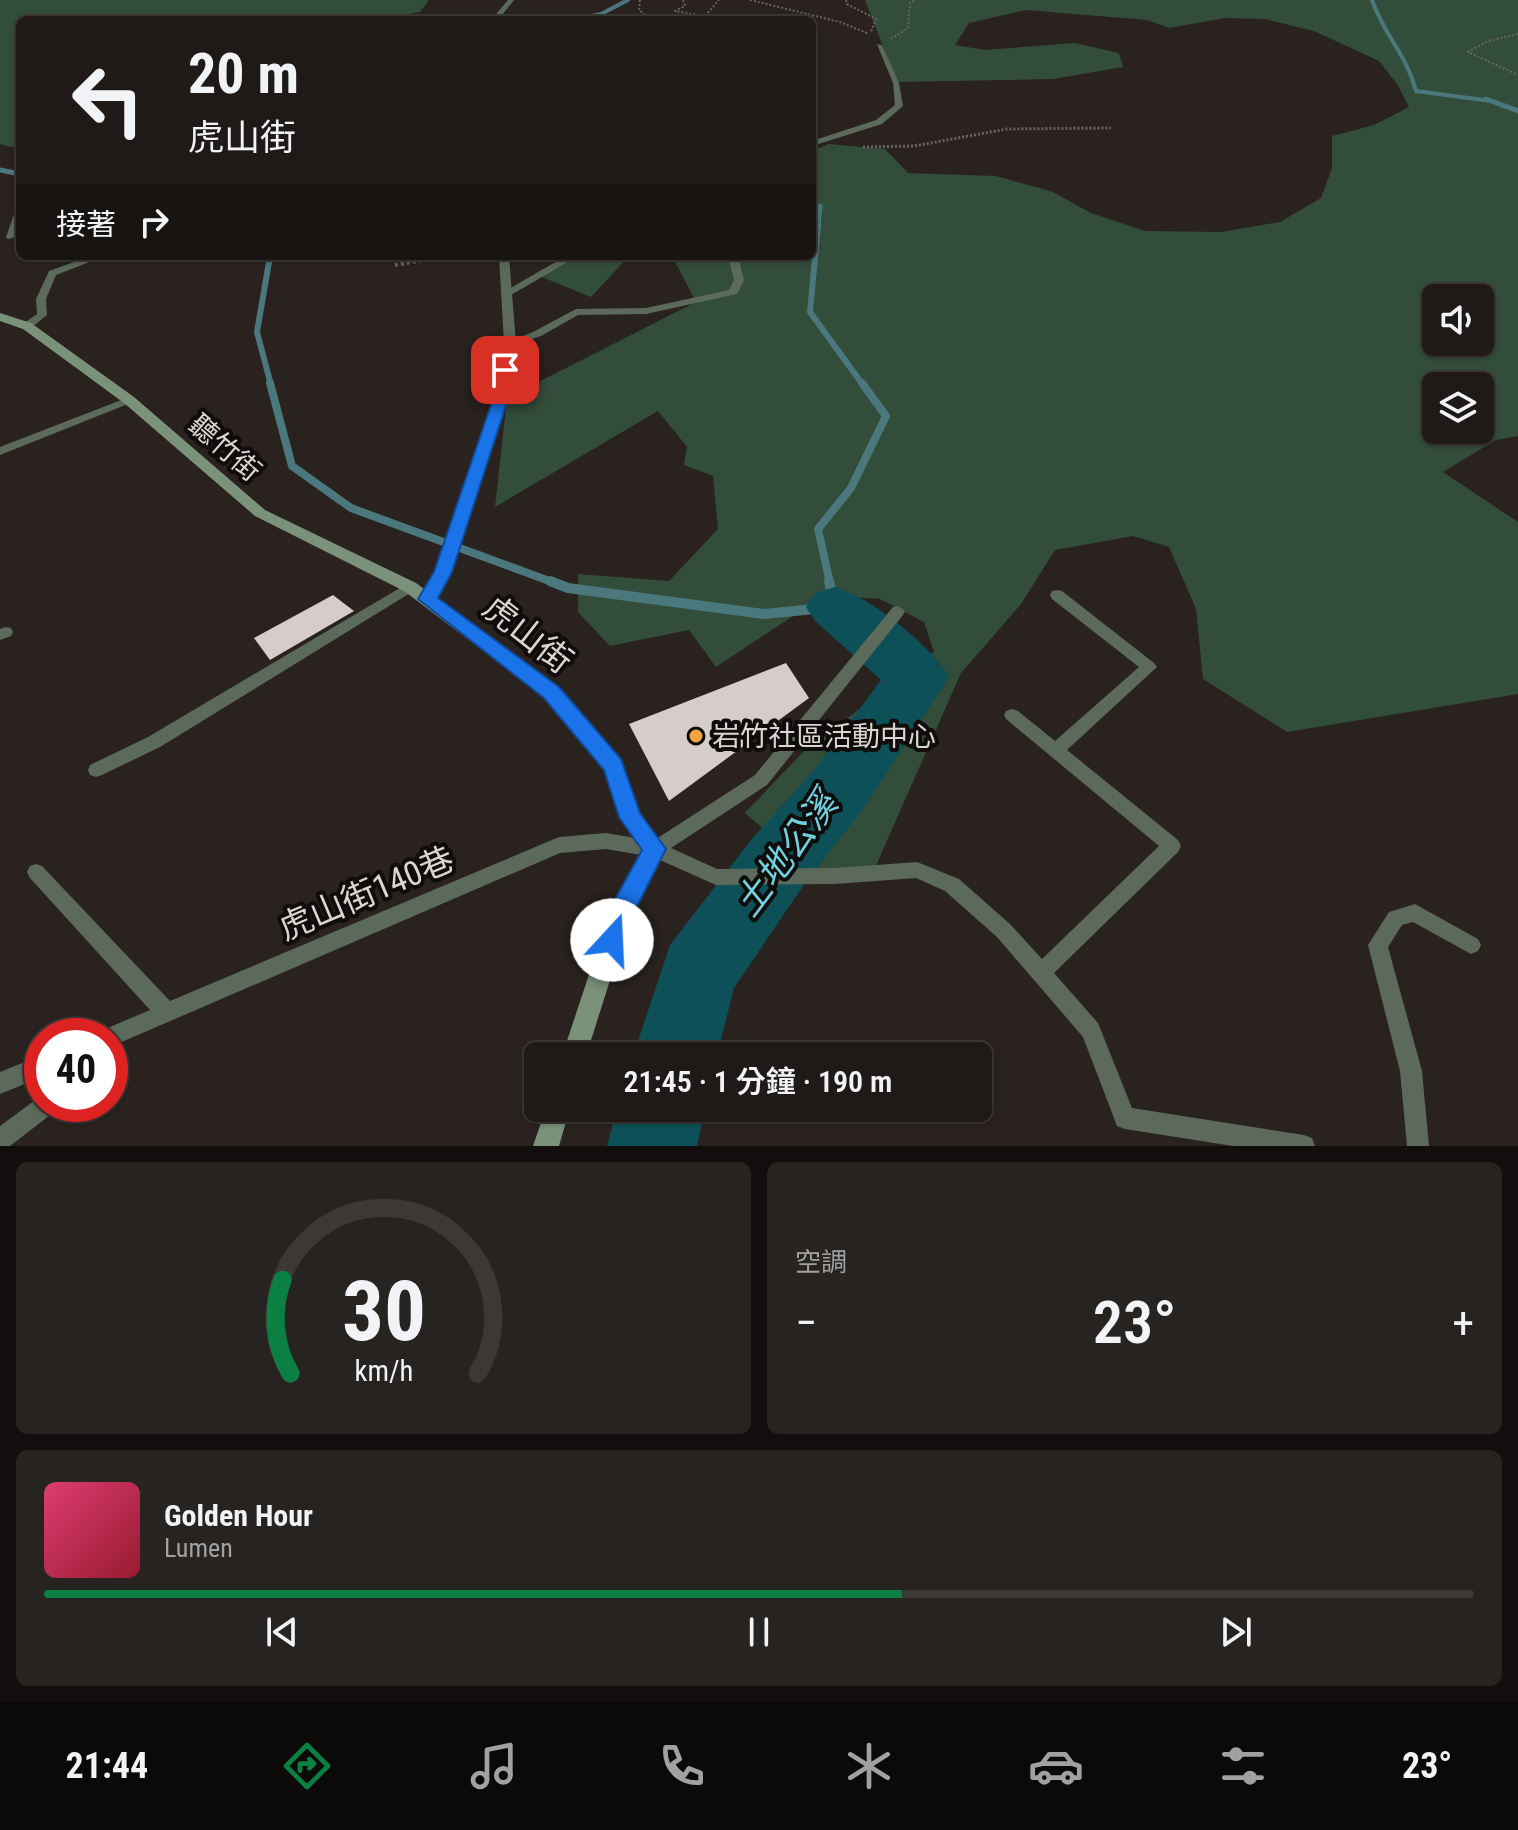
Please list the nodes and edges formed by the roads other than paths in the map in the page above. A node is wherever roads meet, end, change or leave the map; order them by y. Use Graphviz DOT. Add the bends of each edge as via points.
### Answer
graph roads {
  1 [pos="511,0"];
  2 [pos="497,16"];
  3 [pos="879,45"];
  4 [pos="816,143"];
  5 [pos="16,221"];
  6 [pos="11,237"];
  7 [pos="89,260"];
  8 [pos="504,260"];
  9 [pos="566,260"];
  10 [pos="734,260"];
  11 [pos="507,293"];
  12 [pos="0,317"];
  13 [pos="27,326"];
  14 [pos="510,343"];
  15 [pos="129,400"];
  16 [pos="0,451"];
  17 [pos="410,587"];
  18 [pos="1057,595"];
  19 [pos="428,599"];
  20 [pos="898,611"];
  21 [pos="1012,715"];
  22 [pos="1057,749"];
  23 [pos="96,770"];
  24 [pos="655,849"];
  25 [pos="36,872"];
  26 [pos="1471,945"];
  27 [pos="1041,973"];
  28 [pos="167,1013"];
  29 [pos="128,1029"];
  30 [pos="579,1042"];
  31 [pos="24,1073"];
  32 [pos="0,1083"];
  33 [pos="24,1121"];
  34 [pos="554,1122"];
  35 [pos="0,1140"];
  36 [pos="546,1146"];
  37 [pos="1304,1146"];
  38 [pos="1418,1146"];
  1 -- 2 [label="street"];
  3 -- 4 [label="lane" via="896,83 899,106 879,122"];
  5 -- 6 [label="lane"];
  7 -- 13 [label="lane" via="52,273 41,299 42,315"];
  8 -- 11 [label="street"];
  9 -- 11 [label="lane"];
  10 -- 14 [label="lane" via="739,280 733,292 646,311 576,312"];
  11 -- 14 [label="street"];
  12 -- 13 [label="street, 聽竹街"];
  13 -- 15 [label="street, 聽竹街"];
  14 -- 19 [label="street" via="501,396 443,572"];
  15 -- 16 [label="lane"];
  15 -- 17 [label="street, 聽竹街" via="260,513"];
  17 -- 19 [label="street, 聽竹街"];
  17 -- 23 [label="lane" via="129,757"];
  18 -- 22 [label="lane" via="1149,667"];
  19 -- 24 [label="street, 虎山街" via="552,693 613,766 631,817"];
  20 -- 24 [label="lane" via="761,780"];
  21 -- 22 [label="lane"];
  22 -- 27 [label="lane" via="1172,846"];
  24 -- 27 [label="lane, 虎山街140巷" via="716,877 917,870 952,885"];
  24 -- 28 [label="lane, 虎山街140巷" via="606,841 559,845"];
  24 -- 30 [label="street" via="621,911"];
  25 -- 28 [label="lane"];
  26 -- 38 [label="lane" via="1415,913 1396,918 1378,945 1411,1071"];
  27 -- 37 [label="lane" via="1091,1030 1125,1118"];
  28 -- 29 [label="lane, 虎山街140巷"];
  31 -- 32 [label="lane"];
  33 -- 35 [label="lane"];
  34 -- 36 [label="street"];
}
